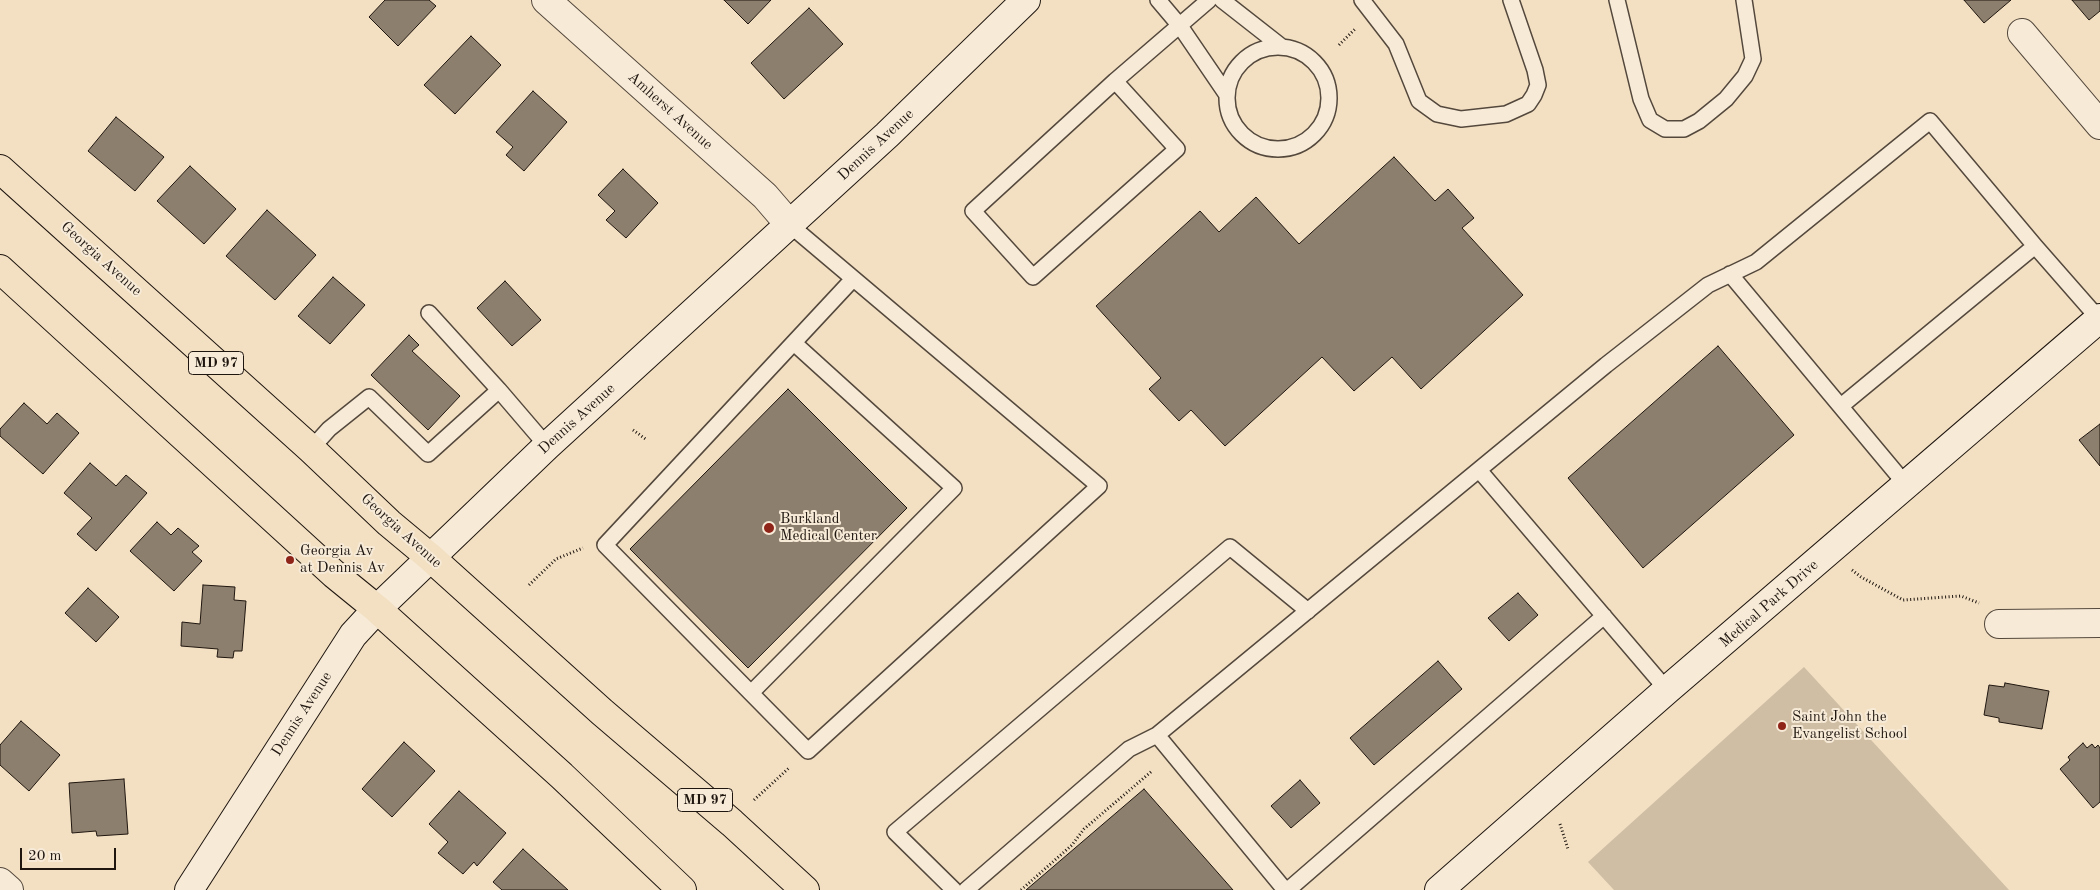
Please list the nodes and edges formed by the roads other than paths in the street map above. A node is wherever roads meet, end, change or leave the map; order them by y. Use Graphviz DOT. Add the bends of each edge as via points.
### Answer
graph roads {
  1 [pos="546,0"];
  2 [pos="1026,0"];
  3 [pos="1158,0"];
  4 [pos="1209,0"];
  5 [pos="1222,0"];
  6 [pos="1362,0"];
  7 [pos="1511,0"];
  8 [pos="1617,0"];
  9 [pos="1744,0"];
  10 [pos="1180,26"];
  11 [pos="2022,33"];
  12 [pos="1282,47"];
  13 [pos="1116,81"];
  14 [pos="1227,95"];
  15 [pos="2100,125"];
  16 [pos="0,169"];
  17 [pos="790,225"];
  18 [pos="2035,246"];
  19 [pos="0,269"];
  20 [pos="1730,274"];
  21 [pos="853,279"];
  22 [pos="429,313"];
  23 [pos="2100,318"];
  24 [pos="794,343"];
  25 [pos="498,390"];
  26 [pos="1841,406"];
  27 [pos="548,446"];
  28 [pos="311,448"];
  29 [pos="1479,470"];
  30 [pos="1907,486"];
  31 [pos="431,558"];
  32 [pos="377,610"];
  33 [pos="1308,610"];
  34 [pos="1604,616"];
  35 [pos="2100,623"];
  36 [pos="2008,624"];
  37 [pos="1667,690"];
  38 [pos="751,693"];
  39 [pos="1157,735"];
  40 [pos="0,882"];
  41 [pos="8,890"];
  42 [pos="189,890"];
  43 [pos="682,890"];
  44 [pos="805,890"];
  45 [pos="954,890"];
  46 [pos="966,890"];
  47 [pos="1287,890"];
  48 [pos="1439,890"];
  1 -- 17 [label="street, Amherst Avenue" via="765,196"];
  2 -- 17 [label="street, Dennis Avenue"];
  3 -- 10 [label="lane"];
  4 -- 10 [label="lane"];
  5 -- 12 [label="lane"];
  6 -- 7 [label="lane" via="1396,44 1419,101 1436,114 1461,119 1506,114 1528,104 1534,96 1538,84 1535,70"];
  8 -- 9 [label="lane" via="1641,99 1650,120 1665,129 1684,129 1726,99 1745,76 1753,59"];
  10 -- 13 [label="lane"];
  10 -- 14 [label="lane"];
  11 -- 15 [label="street"];
  12 -- 14 [label="lane" via="1266,48 1239,65 1230,80"];
  12 -- 14 [label="lane" via="1312,59 1328,86 1330,102 1326,118 1306,142 1274,150 1245,138 1234,126 1228,111"];
  13 -- 13 [label="lane" via="973,211 1033,277 1177,149"];
  16 -- 28 [label="main road, Georgia Avenue / MD 97"];
  17 -- 21 [label="lane"];
  17 -- 27 [label="street, Dennis Avenue"];
  18 -- 20 [label="lane" via="1930,121 1756,262"];
  18 -- 23 [label="lane"];
  18 -- 26 [label="lane"];
  19 -- 32 [label="main road"];
  20 -- 26 [label="lane"];
  20 -- 29 [label="lane" via="1708,285 1606,364"];
  21 -- 24 [label="lane"];
  21 -- 38 [label="lane" via="1099,486 808,751"];
  22 -- 25 [label="lane"];
  23 -- 30 [label="street, Medical Park Drive"];
  24 -- 38 [label="lane" via="605,545"];
  24 -- 38 [label="lane" via="954,488"];
  25 -- 27 [label="lane"];
  25 -- 28 [label="lane" via="428,454 369,397"];
  26 -- 30 [label="lane"];
  27 -- 31 [label="street, Dennis Avenue"];
  28 -- 31 [label="main road, Georgia Avenue / MD 97" via="389,523"];
  29 -- 33 [label="lane"];
  29 -- 34 [label="lane"];
  30 -- 37 [label="street, Medical Park Drive"];
  31 -- 32 [label="street, Dennis Avenue"];
  31 -- 44 [label="main road, Georgia Avenue / MD 97"];
  32 -- 42 [label="street, Dennis Avenue" via="353,636"];
  32 -- 43 [label="main road" via="562,776"];
  33 -- 39 [label="lane"];
  33 -- 45 [label="lane" via="1230,547 895,832"];
  34 -- 37 [label="lane"];
  34 -- 47 [label="lane"];
  35 -- 36 [label="street"];
  37 -- 48 [label="street, Medical Park Drive"];
  39 -- 46 [label="lane" via="1129,749"];
  39 -- 47 [label="lane"];
  40 -- 41 [label="street"];
}
